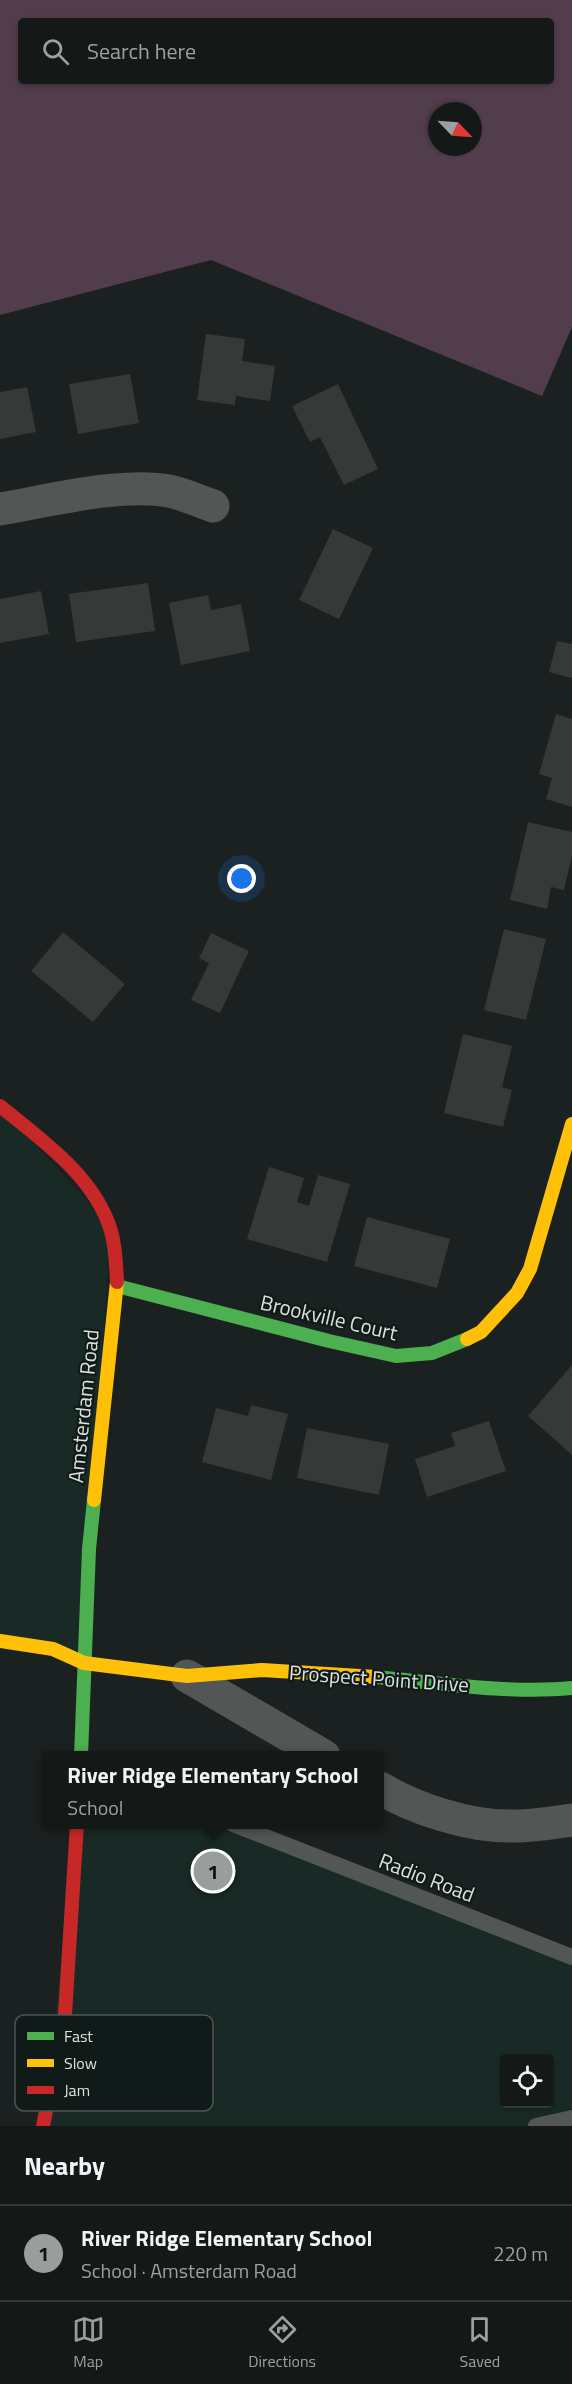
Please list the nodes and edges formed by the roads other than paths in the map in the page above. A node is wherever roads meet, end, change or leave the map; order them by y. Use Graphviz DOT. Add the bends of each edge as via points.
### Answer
graph roads {
  1 [pos="213,506"];
  2 [pos="0,509"];
  3 [pos="0,1106"];
  4 [pos="572,1124"];
  5 [pos="117,1286"];
  6 [pos="0,1641"];
  7 [pos="84,1663"];
  8 [pos="187,1676"];
  9 [pos="572,1688"];
  10 [pos="81,1751"];
  11 [pos="317,1751"];
  12 [pos="384,1790"];
  13 [pos="572,1820"];
  14 [pos="77,1829"];
  15 [pos="246,1829"];
  16 [pos="572,1957"];
  17 [pos="65,2015"];
  18 [pos="46,2111"];
  19 [pos="572,2118"];
  20 [pos="43,2126"];
  21 [pos="536,2126"];
  1 -- 2 [label="street" via="170,491 142,488"];
  3 -- 5 [label="street, Amsterdam Road" via="59,1155 97,1201 115,1246"];
  4 -- 5 [label="street, Brookville Court" via="530,1269 517,1293 481,1332 432,1353 396,1356"];
  5 -- 7 [label="street, Amsterdam Road" via="89,1549"];
  6 -- 7 [label="street, Prospect Point Drive" via="53,1649"];
  7 -- 8 [label="street, Prospect Point Drive"];
  7 -- 10 [label="street, Amsterdam Road"];
  8 -- 9 [label="street, Prospect Point Drive" via="273,1670 449,1684"];
  8 -- 11 [label="street, Prospect Point Drive"];
  12 -- 13 [label="street" via="454,1819 510,1826"];
  14 -- 17 [label="street"];
  15 -- 16 [label="lane, Radio Road"];
  18 -- 20 [label="street"];
  19 -- 21 [label="lane"];
}
